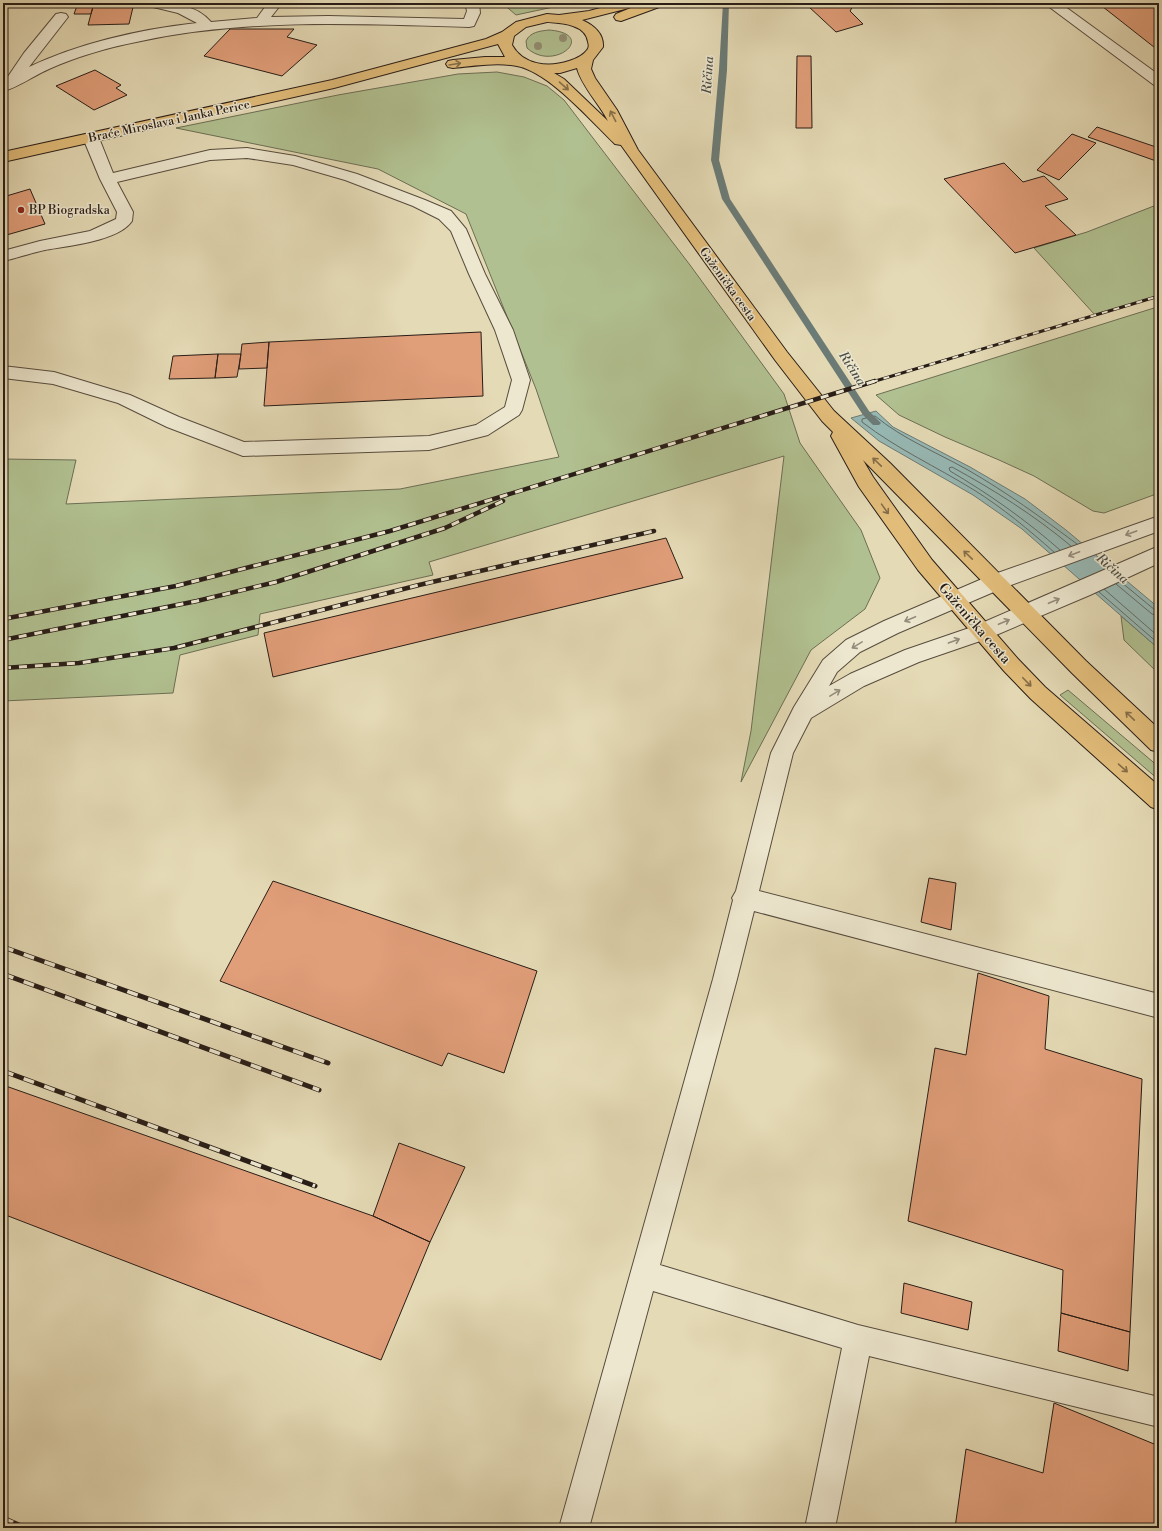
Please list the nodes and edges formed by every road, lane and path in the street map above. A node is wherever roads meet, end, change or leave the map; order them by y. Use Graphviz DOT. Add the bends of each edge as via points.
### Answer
graph roads {
  1 [pos="154,3"];
  2 [pos="274,3"];
  3 [pos="472,3"];
  4 [pos="634,3"];
  5 [pos="657,3"];
  6 [pos="1051,3"];
  7 [pos="60,17"];
  8 [pos="560,19"];
  9 [pos="260,23"];
  10 [pos="207,26"];
  11 [pos="507,35"];
  12 [pos="596,39"];
  13 [pos="586,59"];
  14 [pos="524,64"];
  15 [pos="1159,82"];
  16 [pos="8,84"];
  17 [pos="334,84"];
  18 [pos="91,138"];
  19 [pos="631,151"];
  20 [pos="3,157"];
  21 [pos="108,179"];
  22 [pos="3,256"];
  23 [pos="3,372"];
  24 [pos="828,416"];
  25 [pos="1159,523"];
  26 [pos="1159,554"];
  27 [pos="996,582"];
  28 [pos="955,600"];
  29 [pos="1026,613"];
  30 [pos="982,632"];
  31 [pos="802,713"];
  32 [pos="1159,743"];
  33 [pos="1159,800"];
  34 [pos="744,898"];
  35 [pos="1159,1006"];
  36 [pos="644,1274"];
  37 [pos="858,1339"];
  38 [pos="1159,1412"];
  39 [pos="574,1528"];
  40 [pos="820,1528"];
  1 -- 10 [label="street" via="194,14"];
  2 -- 9 [label="street"];
  3 -- 9 [label="street" via="473,16 469,23 351,20"];
  4 -- 8 [label="main road" via="590,15"];
  5 -- 12 [label="main road" via="606,26 600,30"];
  6 -- 15 [label="street"];
  7 -- 16 [label="street"];
  8 -- 11 [label="main road" via="547,18 522,23"];
  8 -- 12 [label="main road" via="583,26"];
  9 -- 10 [label="street"];
  10 -- 16 [label="street" via="110,44 74,54 42,66"];
  11 -- 14 [label="main road" via="505,49 510,56"];
  11 -- 17 [label="main road, Braće Miroslava i Janka Perice" via="475,47"];
  12 -- 13 [label="main road" via="593,53"];
  13 -- 14 [label="main road" via="575,65 560,68 545,69"];
  19 -- 13 [label="main road, Gaženička cesta, one-way" via="610,110 588,78 584,69"];
  17 -- 14 [label="main road, Braće Miroslava i Janka Perice, one-way" via="465,63 502,60"];
  14 -- 19 [label="main road, Gaženička cesta, one-way" via="559,82"];
  17 -- 18 [label="main road, Braće Miroslava i Janka Perice"];
  18 -- 20 [label="main road, Braće Miroslava i Janka Perice"];
  18 -- 21 [label="street"];
  19 -- 24 [label="main road, Gaženička cesta"];
  21 -- 22 [label="street" via="125,212 124,221 114,229"];
  21 -- 23 [label="street" via="210,155 247,153 295,161 351,177 445,215 458,229 504,330 521,380 514,410 482,430 429,443 243,449 124,400 54,378"];
  27 -- 24 [label="main road, Gaženička cesta, one-way"];
  24 -- 28 [label="main road, Gaženička cesta, one-way" via="866,482 925,565"];
  25 -- 27 [label="street, one-way"];
  29 -- 26 [label="street, one-way"];
  27 -- 28 [label="street"];
  27 -- 29 [label="main road, Gaženička cesta"];
  28 -- 30 [label="main road, Gaženička cesta"];
  28 -- 31 [label="street, one-way" via="891,626 853,646 830,666"];
  30 -- 29 [label="street, one-way"];
  32 -- 29 [label="main road, Gaženička cesta, one-way"];
  31 -- 30 [label="street, one-way" via="857,680 912,656"];
  30 -- 33 [label="main road, Gaženička cesta, one-way" via="1038,693"];
  31 -- 34 [label="street" via="782,753"];
  34 -- 35 [label="street"];
  34 -- 36 [label="street" via="725,979"];
  36 -- 37 [label="street"];
  36 -- 39 [label="street"];
  37 -- 38 [label="street"];
  37 -- 40 [label="street"];
}
